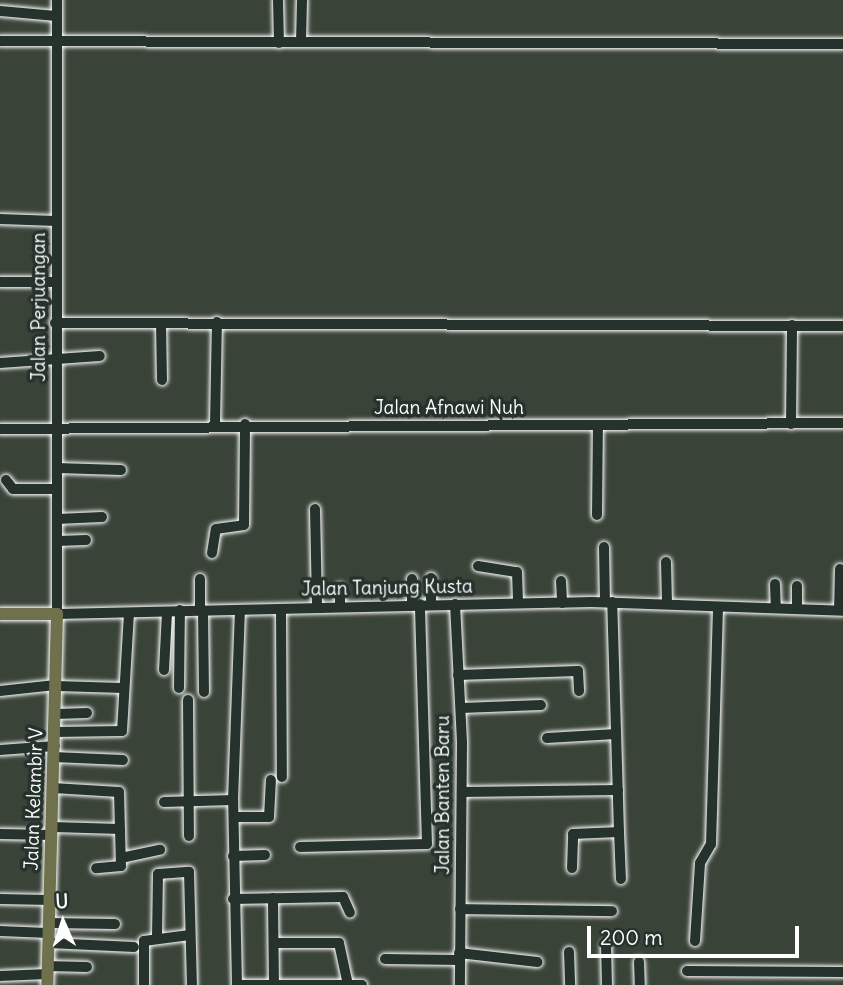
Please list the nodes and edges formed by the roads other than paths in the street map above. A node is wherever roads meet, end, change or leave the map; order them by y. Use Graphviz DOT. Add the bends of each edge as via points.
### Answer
graph roads {
  1 [pos="57,0"];
  2 [pos="278,0"];
  3 [pos="302,0"];
  4 [pos="0,11"];
  5 [pos="57,16"];
  6 [pos="0,41"];
  7 [pos="56,41"];
  8 [pos="301,42"];
  9 [pos="279,43"];
  10 [pos="843,44"];
  11 [pos="0,219"];
  12 [pos="56,221"];
  13 [pos="0,282"];
  14 [pos="56,282"];
  15 [pos="217,322"];
  16 [pos="55,323"];
  17 [pos="161,323"];
  18 [pos="792,325"];
  19 [pos="843,326"];
  20 [pos="100,356"];
  21 [pos="0,363"];
  22 [pos="56,364"];
  23 [pos="162,380"];
  24 [pos="843,423"];
  25 [pos="215,424"];
  26 [pos="245,424"];
  27 [pos="792,424"];
  28 [pos="598,426"];
  29 [pos="0,429"];
  30 [pos="56,429"];
  31 [pos="57,468"];
  32 [pos="121,470"];
  33 [pos="6,480"];
  34 [pos="57,489"];
  35 [pos="315,509"];
  36 [pos="597,514"];
  37 [pos="102,517"];
  38 [pos="57,519"];
  39 [pos="86,540"];
  40 [pos="57,541"];
  41 [pos="604,547"];
  42 [pos="212,553"];
  43 [pos="666,562"];
  44 [pos="478,566"];
  45 [pos="840,569"];
  46 [pos="431,578"];
  47 [pos="200,579"];
  48 [pos="412,579"];
  49 [pos="561,581"];
  50 [pos="775,584"];
  51 [pos="797,586"];
  52 [pos="340,588"];
  53 [pos="609,602"];
  54 [pos="518,603"];
  55 [pos="562,603"];
  56 [pos="421,604"];
  57 [pos="455,604"];
  58 [pos="667,604"];
  59 [pos="317,607"];
  60 [pos="340,607"];
  61 [pos="718,607"];
  62 [pos="281,608"];
  63 [pos="776,608"];
  64 [pos="797,609"];
  65 [pos="180,610"];
  66 [pos="202,610"];
  67 [pos="240,610"];
  68 [pos="841,610"];
  69 [pos="167,613"];
  70 [pos="0,614"];
  71 [pos="57,614"];
  72 [pos="129,614"];
  73 [pos="164,670"];
  74 [pos="458,675"];
  75 [pos="56,686"];
  76 [pos="123,688"];
  77 [pos="179,688"];
  78 [pos="0,691"];
  79 [pos="579,691"];
  80 [pos="204,692"];
  81 [pos="188,700"];
  82 [pos="541,705"];
  83 [pos="461,708"];
  84 [pos="87,713"];
  85 [pos="56,715"];
  86 [pos="616,734"];
  87 [pos="547,738"];
  88 [pos="55,745"];
  89 [pos="0,750"];
  90 [pos="123,760"];
  91 [pos="53,788"];
  92 [pos="618,790"];
  93 [pos="462,792"];
  94 [pos="233,800"];
  95 [pos="164,802"];
  96 [pos="188,802"];
  97 [pos="233,817"];
  98 [pos="120,829"];
  99 [pos="52,831"];
  100 [pos="619,832"];
  101 [pos="0,834"];
  102 [pos="189,836"];
  103 [pos="300,847"];
  104 [pos="160,850"];
  105 [pos="265,855"];
  106 [pos="233,856"];
  107 [pos="121,858"];
  108 [pos="96,868"];
  109 [pos="572,868"];
  110 [pos="621,878"];
  111 [pos="273,898"];
  112 [pos="0,899"];
  113 [pos="233,899"];
  114 [pos="49,901"];
  115 [pos="460,909"];
  116 [pos="612,911"];
  117 [pos="351,913"];
  118 [pos="115,924"];
  119 [pos="0,931"];
  120 [pos="48,933"];
  121 [pos="190,935"];
  122 [pos="157,937"];
  123 [pos="695,941"];
  124 [pos="275,943"];
  125 [pos="606,945"];
  126 [pos="134,947"];
  127 [pos="569,952"];
  128 [pos="459,956"];
  129 [pos="385,959"];
  130 [pos="537,962"];
  131 [pos="639,962"];
  132 [pos="87,967"];
  133 [pos="687,971"];
  134 [pos="843,972"];
  135 [pos="47,975"];
  136 [pos="0,976"];
  137 [pos="144,985"];
  138 [pos="192,985"];
  139 [pos="239,985"];
  140 [pos="274,985"];
  141 [pos="348,985"];
  142 [pos="362,985"];
  143 [pos="460,985"];
  144 [pos="570,985"];
  145 [pos="607,985"];
  146 [pos="640,985"];
  1 -- 5 [label="street, Jalan Perjuangan"];
  2 -- 9 [label="street"];
  3 -- 8 [label="street"];
  4 -- 5 [label="street"];
  5 -- 7 [label="street, Jalan Perjuangan"];
  6 -- 7 [label="street"];
  7 -- 9 [label="street"];
  7 -- 12 [label="street, Jalan Perjuangan"];
  8 -- 9 [label="street"];
  8 -- 10 [label="street"];
  11 -- 12 [label="street"];
  12 -- 14 [label="street, Jalan Perjuangan"];
  13 -- 14 [label="street"];
  14 -- 16 [label="street, Jalan Perjuangan"];
  15 -- 17 [label="street"];
  15 -- 18 [label="street"];
  15 -- 25 [label="street"];
  16 -- 17 [label="street"];
  16 -- 22 [label="street, Jalan Perjuangan"];
  17 -- 23 [label="street"];
  18 -- 19 [label="street"];
  18 -- 27 [label="street"];
  20 -- 22 [label="street"];
  21 -- 22 [label="street"];
  22 -- 30 [label="street, Jalan Perjuangan"];
  24 -- 27 [label="street, Jalan Afnawi Nuh"];
  25 -- 26 [label="street, Jalan Afnawi Nuh"];
  25 -- 30 [label="street, Jalan Afnawi Nuh"];
  26 -- 28 [label="street, Jalan Afnawi Nuh"];
  26 -- 42 [label="street" via="244,525 216,529"];
  27 -- 28 [label="street, Jalan Afnawi Nuh"];
  28 -- 36 [label="street"];
  29 -- 30 [label="street, Jalan Afnawi Nuh"];
  30 -- 31 [label="street, Jalan Perjuangan"];
  31 -- 32 [label="street"];
  31 -- 34 [label="street, Jalan Perjuangan"];
  33 -- 34 [label="street" via="13,489"];
  34 -- 38 [label="street, Jalan Perjuangan"];
  35 -- 59 [label="street"];
  37 -- 38 [label="street"];
  38 -- 40 [label="street, Jalan Perjuangan"];
  39 -- 40 [label="street"];
  40 -- 71 [label="street, Jalan Perjuangan"];
  41 -- 53 [label="street"];
  43 -- 58 [label="street"];
  44 -- 54 [label="street" via="517,572"];
  45 -- 68 [label="street"];
  46 -- 56 [label="street"];
  47 -- 66 [label="street"];
  48 -- 56 [label="street"];
  49 -- 55 [label="street"];
  50 -- 63 [label="street"];
  51 -- 64 [label="street"];
  52 -- 60 [label="street"];
  53 -- 55 [label="street, Jalan Tanjung Kusta"];
  53 -- 58 [label="street, Jalan Tanjung Kusta"];
  53 -- 86 [label="street"];
  54 -- 55 [label="street, Jalan Tanjung Kusta"];
  54 -- 57 [label="street, Jalan Tanjung Kusta"];
  56 -- 57 [label="street, Jalan Tanjung Kusta"];
  56 -- 60 [label="street, Jalan Tanjung Kusta"];
  56 -- 103 [label="street" via="427,844"];
  57 -- 74 [label="street, Jalan Banten Baru"];
  58 -- 61 [label="street, Jalan Tanjung Kusta"];
  59 -- 60 [label="street, Jalan Tanjung Kusta"];
  59 -- 62 [label="street, Jalan Tanjung Kusta"];
  61 -- 63 [label="street, Jalan Tanjung Kusta"];
  61 -- 123 [label="street" via="710,844 700,863"];
  62 -- 67 [label="street, Jalan Tanjung Kusta"];
  62 -- 97 [label="street" via="277,778 269,817"];
  63 -- 64 [label="street, Jalan Tanjung Kusta"];
  64 -- 68 [label="street, Jalan Tanjung Kusta"];
  65 -- 66 [label="street, Jalan Tanjung Kusta"];
  65 -- 69 [label="street, Jalan Tanjung Kusta"];
  65 -- 77 [label="street"];
  66 -- 67 [label="street, Jalan Tanjung Kusta"];
  66 -- 80 [label="street"];
  67 -- 94 [label="street"];
  69 -- 72 [label="street, Jalan Tanjung Kusta"];
  69 -- 73 [label="street"];
  70 -- 71 [label="main road"];
  71 -- 72 [label="street, Jalan Tanjung Kusta"];
  71 -- 75 [label="main road, Jalan Kelambir V"];
  72 -- 76 [label="street"];
  74 -- 79 [label="street" via="578,668"];
  74 -- 83 [label="street, Jalan Banten Baru"];
  75 -- 76 [label="street"];
  75 -- 78 [label="street"];
  75 -- 85 [label="main road, Jalan Kelambir V"];
  76 -- 88 [label="street" via="121,732"];
  81 -- 96 [label="street"];
  82 -- 83 [label="street"];
  83 -- 93 [label="street, Jalan Banten Baru"];
  84 -- 85 [label="street"];
  85 -- 88 [label="main road, Jalan Kelambir V"];
  86 -- 87 [label="street"];
  86 -- 92 [label="street"];
  88 -- 89 [label="street"];
  88 -- 90 [label="street"];
  88 -- 91 [label="main road, Jalan Kelambir V"];
  91 -- 98 [label="street" via="116,789"];
  91 -- 99 [label="main road, Jalan Kelambir V"];
  92 -- 93 [label="street"];
  92 -- 100 [label="street"];
  93 -- 115 [label="street, Jalan Banten Baru"];
  94 -- 96 [label="street"];
  94 -- 97 [label="street"];
  95 -- 96 [label="street"];
  96 -- 102 [label="street"];
  97 -- 106 [label="street"];
  98 -- 99 [label="street"];
  98 -- 107 [label="street"];
  99 -- 101 [label="street"];
  99 -- 114 [label="main road, Jalan Kelambir V"];
  100 -- 109 [label="street" via="573,834"];
  100 -- 110 [label="street"];
  104 -- 107 [label="street"];
  105 -- 106 [label="street"];
  106 -- 113 [label="street"];
  107 -- 108 [label="street" via="120,868"];
  111 -- 113 [label="street"];
  111 -- 117 [label="street" via="343,897"];
  111 -- 124 [label="street"];
  112 -- 114 [label="street"];
  113 -- 139 [label="street"];
  114 -- 120 [label="main road, Jalan Kelambir V"];
  115 -- 116 [label="street"];
  115 -- 128 [label="street, Jalan Banten Baru"];
  118 -- 120 [label="street"];
  119 -- 120 [label="street"];
  120 -- 126 [label="street"];
  120 -- 135 [label="main road, Jalan Kelambir V"];
  121 -- 122 [label="street"];
  121 -- 122 [label="street" via="191,874 166,871 157,877"];
  121 -- 138 [label="street"];
  122 -- 137 [label="street" via="143,944"];
  124 -- 140 [label="street"];
  124 -- 141 [label="street" via="339,943"];
  125 -- 145 [label="street"];
  127 -- 144 [label="street"];
  128 -- 129 [label="street"];
  128 -- 130 [label="street"];
  128 -- 143 [label="street, Jalan Banten Baru"];
  131 -- 146 [label="street"];
  132 -- 135 [label="street"];
  133 -- 134 [label="street"];
  135 -- 136 [label="street"];
  139 -- 140 [label="street"];
  140 -- 141 [label="street"];
  141 -- 142 [label="street"];
}
